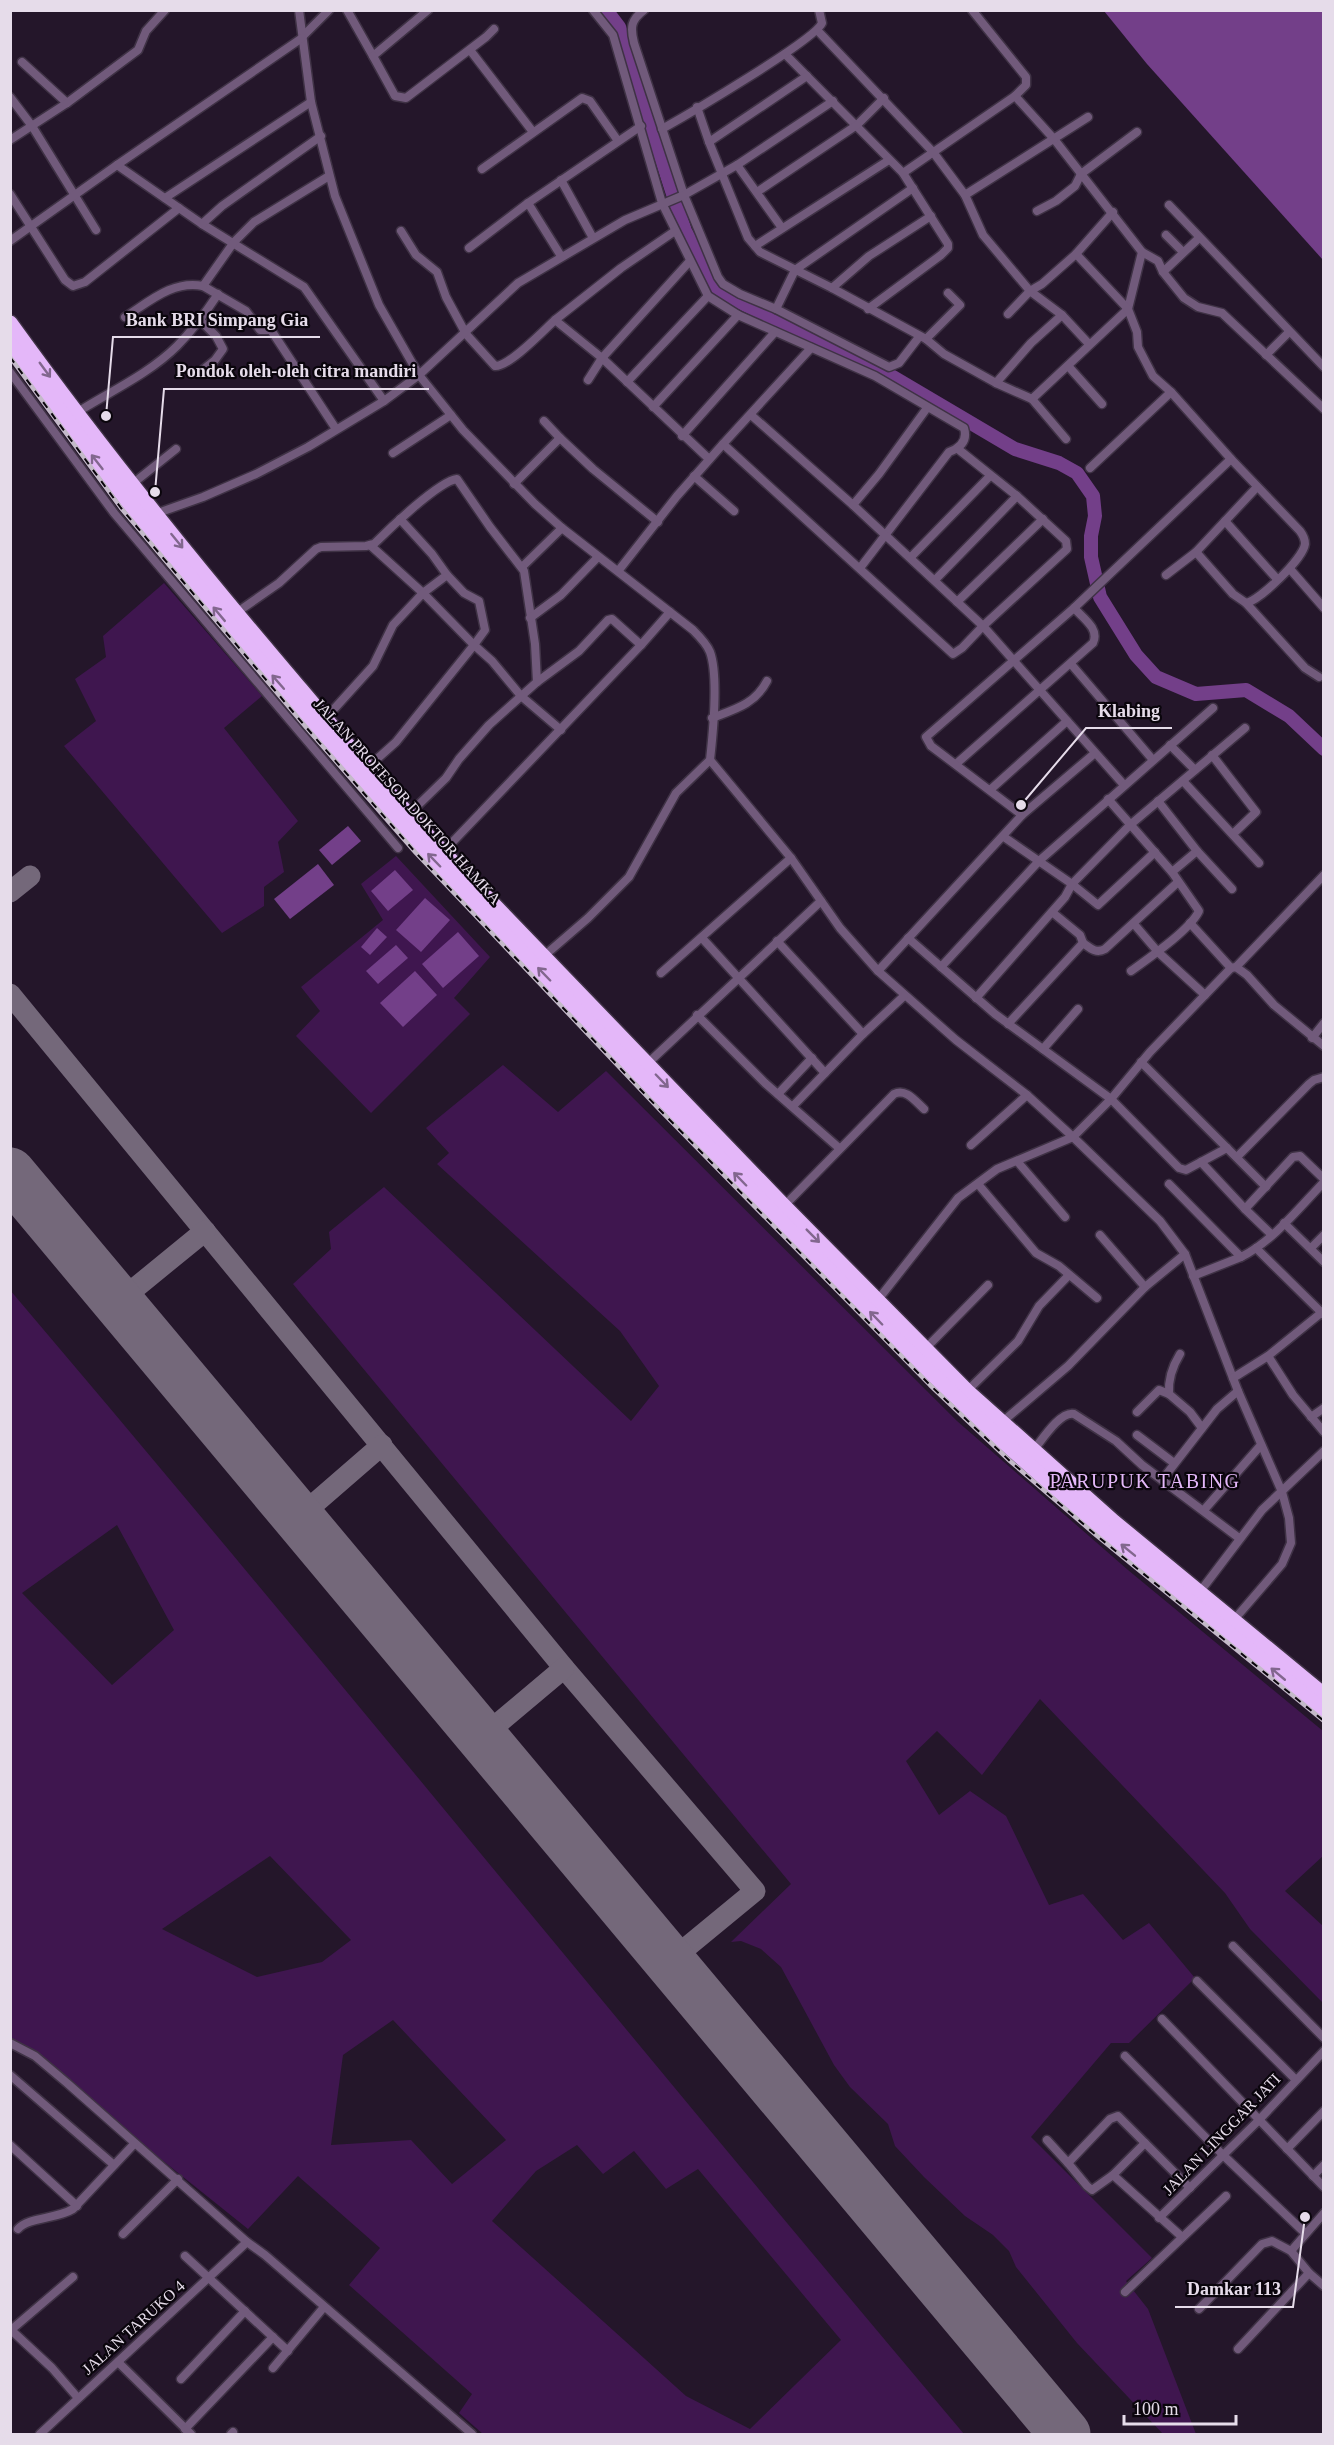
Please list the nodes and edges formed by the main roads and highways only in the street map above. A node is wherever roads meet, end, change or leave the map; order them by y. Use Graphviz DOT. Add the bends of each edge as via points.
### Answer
graph roads {
  1 [pos="10,323"];
  2 [pos="10,344"];
  3 [pos="262,654"];
  4 [pos="479,898"];
  5 [pos="589,1013"];
  6 [pos="703,1132"];
  7 [pos="722,1151"];
  8 [pos="915,1345"];
  9 [pos="1109,1526"];
  10 [pos="1323,1695"];
  11 [pos="1323,1711"];
  1 -- 3 [label="highway, one-way" via="131,485 236,613"];
  3 -- 2 [label="highway, one-way" via="129,503"];
  3 -- 4 [label="highway, JALAN PROFESOR DOKTOR HAMKA" via="368,767"];
  4 -- 3 [label="highway, JALAN PROFESOR DOKTOR HAMKA, one-way" via="418,844"];
  5 -- 4 [label="highway, JALAN PROFESOR DOKTOR HAMKA, one-way"];
  4 -- 5 [label="highway, JALAN PROFESOR DOKTOR HAMKA" via="544,956"];
  5 -- 6 [label="highway"];
  5 -- 6 [label="highway, one-way" via="647,1064"];
  6 -- 7 [label="highway"];
  8 -- 7 [label="highway, one-way"];
  7 -- 8 [label="highway, one-way" via="784,1206"];
  8 -- 9 [label="highway"];
  8 -- 9 [label="highway" via="999,1438"];
  9 -- 10 [label="highway" via="1199,1593"];
  11 -- 9 [label="highway, one-way"];
}
